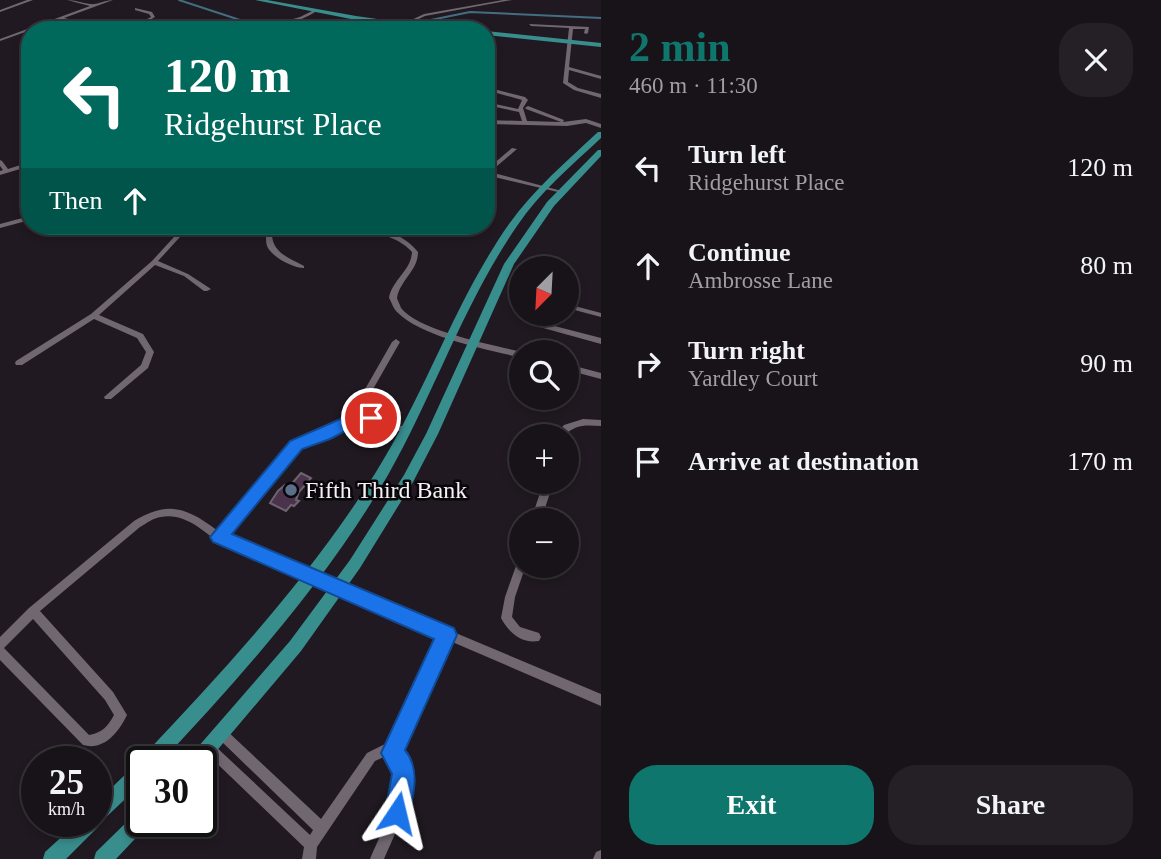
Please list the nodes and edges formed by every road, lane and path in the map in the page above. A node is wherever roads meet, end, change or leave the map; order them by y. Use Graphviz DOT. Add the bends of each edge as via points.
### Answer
graph roads {
  1 [pos="32,0"];
  2 [pos="69,0"];
  3 [pos="111,0"];
  4 [pos="258,0"];
  5 [pos="510,0"];
  6 [pos="94,7"];
  7 [pos="136,9"];
  8 [pos="315,11"];
  9 [pos="0,12"];
  10 [pos="58,18"];
  11 [pos="371,20"];
  12 [pos="50,21"];
  13 [pos="73,21"];
  14 [pos="145,21"];
  15 [pos="291,21"];
  16 [pos="380,21"];
  17 [pos="411,21"];
  18 [pos="531,25"];
  19 [pos="571,28"];
  20 [pos="21,32"];
  21 [pos="586,33"];
  22 [pos="495,34"];
  23 [pos="0,40"];
  24 [pos="569,42"];
  25 [pos="601,45"];
  26 [pos="566,68"];
  27 [pos="601,78"];
  28 [pos="495,90"];
  29 [pos="601,96"];
  30 [pos="495,105"];
  31 [pos="528,108"];
  32 [pos="521,111"];
  33 [pos="495,122"];
  34 [pos="525,122"];
  35 [pos="570,124"];
  36 [pos="601,126"];
  37 [pos="601,134"];
  38 [pos="514,149"];
  39 [pos="601,152"];
  40 [pos="0,162"];
  41 [pos="495,166"];
  42 [pos="21,167"];
  43 [pos="3,172"];
  44 [pos="495,178"];
  45 [pos="541,189"];
  46 [pos="558,194"];
  47 [pos="21,220"];
  48 [pos="0,226"];
  49 [pos="179,235"];
  50 [pos="270,235"];
  51 [pos="391,235"];
  52 [pos="154,262"];
  53 [pos="302,267"];
  54 [pos="207,289"];
  55 [pos="579,310"];
  56 [pos="93,316"];
  57 [pos="601,316"];
  58 [pos="546,326"];
  59 [pos="452,336"];
  60 [pos="601,341"];
  61 [pos="396,342"];
  62 [pos="473,342"];
  63 [pos="509,352"];
  64 [pos="19,363"];
  65 [pos="579,370"];
  66 [pos="601,376"];
  67 [pos="108,397"];
  68 [pos="361,416"];
  69 [pos="574,424"];
  70 [pos="601,424"];
  71 [pos="405,430"];
  72 [pos="219,537"];
  73 [pos="312,575"];
  74 [pos="517,578"];
  75 [pos="337,587"];
  76 [pos="33,611"];
  77 [pos="447,635"];
  78 [pos="535,637"];
  79 [pos="0,645"];
  80 [pos="0,652"];
  81 [pos="601,700"];
  82 [pos="222,734"];
  83 [pos="164,746"];
  84 [pos="211,746"];
  85 [pos="392,753"];
  86 [pos="217,756"];
  87 [pos="126,786"];
  88 [pos="112,801"];
  89 [pos="321,828"];
  90 [pos="126,836"];
  91 [pos="75,837"];
  92 [pos="310,852"];
  93 [pos="52,859"];
  94 [pos="103,859"];
  95 [pos="377,859"];
  1 -- 9 [label="street"];
  2 -- 6 [label="street"];
  3 -- 6 [label="street"];
  4 -- 8 [label="main road"];
  5 -- 17 [label="street"];
  6 -- 10 [label="street"];
  7 -- 14 [label="street" via="151,13 153,17"];
  8 -- 11 [label="main road"];
  8 -- 15 [label="street"];
  10 -- 12 [label="street"];
  10 -- 13 [label="street"];
  11 -- 16 [label="main road"];
  18 -- 19 [label="street"];
  19 -- 21 [label="street" via="587,28"];
  19 -- 24 [label="street"];
  20 -- 23 [label="street"];
  22 -- 24 [label="main road"];
  24 -- 25 [label="main road"];
  24 -- 26 [label="street"];
  26 -- 27 [label="street"];
  26 -- 29 [label="street" via="568,85"];
  28 -- 32 [label="street" via="523,98"];
  30 -- 32 [label="street"];
  31 -- 35 [label="street"];
  32 -- 34 [label="street"];
  33 -- 34 [label="street"];
  34 -- 35 [label="street"];
  35 -- 36 [label="street" via="586,121"];
  37 -- 45 [label="main road"];
  38 -- 41 [label="street"];
  39 -- 46 [label="main road"];
  40 -- 43 [label="street"];
  42 -- 43 [label="street"];
  44 -- 45 [label="street"];
  45 -- 46 [label="street"];
  45 -- 59 [label="main road" via="512,225"];
  46 -- 62 [label="main road" via="509,264"];
  47 -- 48 [label="street"];
  49 -- 52 [label="street"];
  50 -- 53 [label="street" via="270,246"];
  51 -- 59 [label="street" via="415,252 415,261 394,290 396,309 416,324"];
  52 -- 54 [label="street"];
  52 -- 56 [label="street"];
  55 -- 57 [label="street"];
  56 -- 64 [label="street"];
  56 -- 67 [label="street" via="140,336 150,352 145,366"];
  58 -- 60 [label="street"];
  59 -- 62 [label="street"];
  59 -- 71 [label="main road"];
  61 -- 68 [label="street" via="360,405"];
  62 -- 63 [label="street"];
  62 -- 75 [label="main road" via="430,437 393,504"];
  65 -- 66 [label="street"];
  68 -- 71 [label="street"];
  68 -- 72 [label="street" via="296,445"];
  69 -- 70 [label="street"];
  71 -- 73 [label="main road"];
  72 -- 73 [label="street"];
  72 -- 76 [label="street" via="181,513 150,513"];
  73 -- 75 [label="street"];
  73 -- 83 [label="main road" via="258,643"];
  74 -- 78 [label="street" via="506,618 516,631"];
  75 -- 77 [label="street"];
  75 -- 82 [label="main road"];
  76 -- 79 [label="street"];
  76 -- 80 [label="street" via="109,696 121,715 115,729 87,741"];
  77 -- 81 [label="street"];
  77 -- 85 [label="street"];
  82 -- 84 [label="main road"];
  82 -- 89 [label="street"];
  85 -- 89 [label="street" via="387,749 371,757"];
  85 -- 95 [label="street" via="404,774 397,813"];
  86 -- 92 [label="street"];
  87 -- 88 [label="main road"];
  89 -- 92 [label="street"];
  90 -- 94 [label="main road"];
  91 -- 93 [label="main road"];
}
